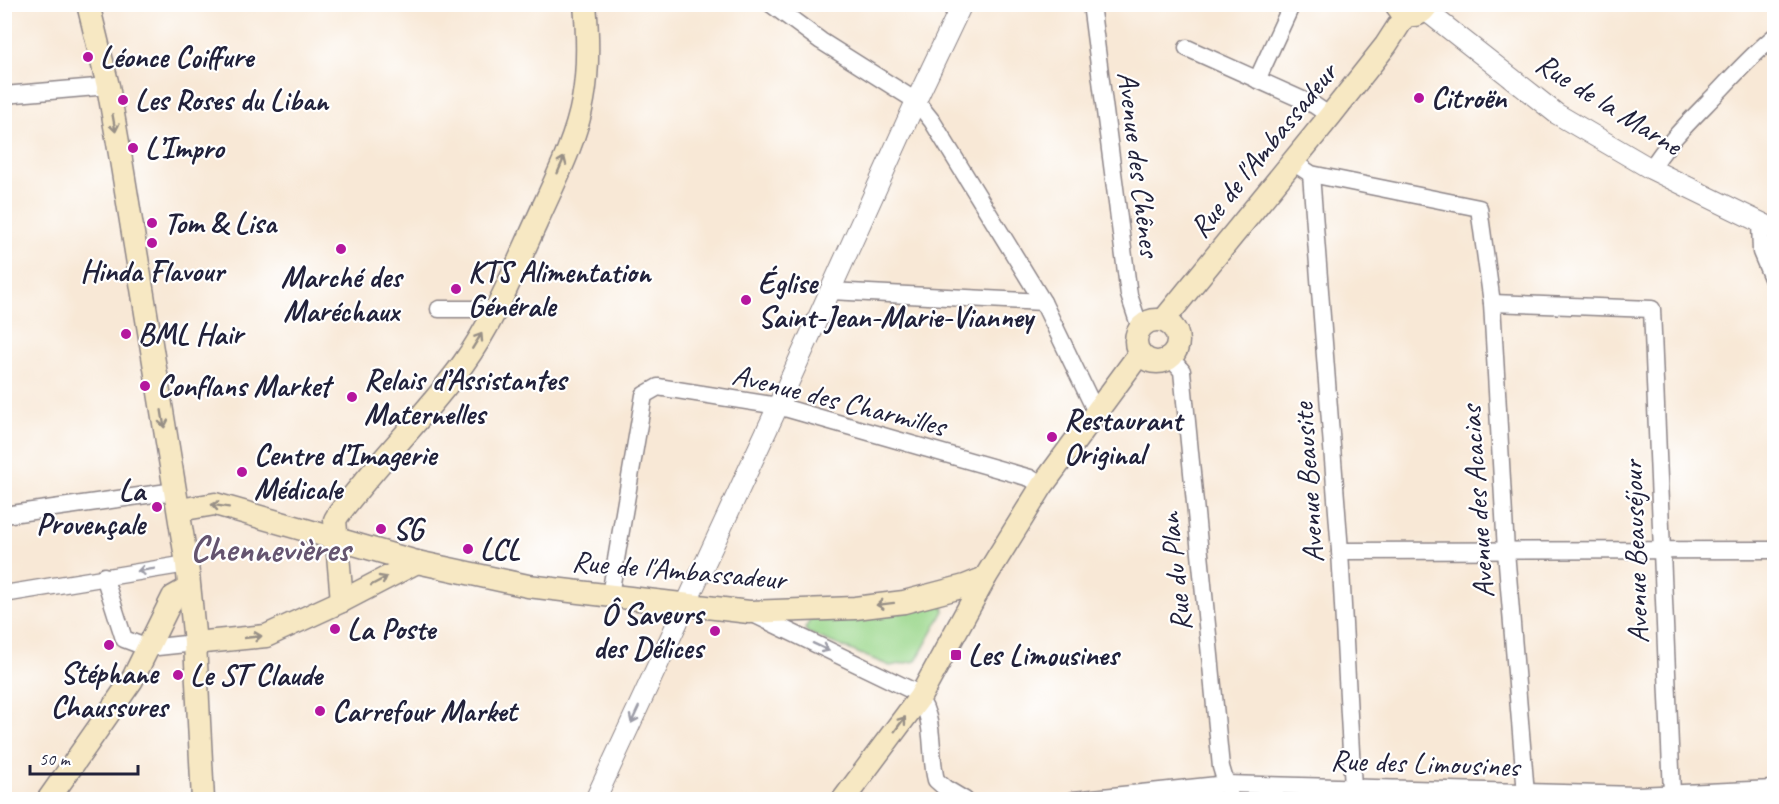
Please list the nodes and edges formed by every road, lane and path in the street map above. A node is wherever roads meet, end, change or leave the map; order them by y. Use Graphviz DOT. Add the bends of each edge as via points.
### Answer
graph roads {
  1 [pos="88,4"];
  2 [pos="585,4"];
  3 [pos="771,4"];
  4 [pos="962,4"];
  5 [pos="1090,4"];
  6 [pos="1292,4"];
  7 [pos="1414,8"];
  8 [pos="1774,37"];
  9 [pos="1187,48"];
  10 [pos="1257,80"];
  11 [pos="108,86"];
  12 [pos="4,95"];
  13 [pos="916,101"];
  14 [pos="1330,116"];
  15 [pos="1302,168"];
  16 [pos="1651,170"];
  17 [pos="1767,225"];
  18 [pos="1774,283"];
  19 [pos="830,291"];
  20 [pos="1042,302"];
  21 [pos="1492,303"];
  22 [pos="439,309"];
  23 [pos="496,309"];
  24 [pos="1163,321"];
  25 [pos="1140,328"];
  26 [pos="1140,353"];
  27 [pos="1170,357"];
  28 [pos="778,406"];
  29 [pos="1096,412"];
  30 [pos="1042,486"];
  31 [pos="177,501"];
  32 [pos="4,515"];
  33 [pos="337,538"];
  34 [pos="1663,550"];
  35 [pos="1774,550"];
  36 [pos="1340,551"];
  37 [pos="1506,551"];
  38 [pos="417,562"];
  39 [pos="187,564"];
  40 [pos="104,576"];
  41 [pos="985,578"];
  42 [pos="189,588"];
  43 [pos="942,592"];
  44 [pos="4,594"];
  45 [pos="610,595"];
  46 [pos="342,601"];
  47 [pos="685,605"];
  48 [pos="801,611"];
  49 [pos="749,612"];
  50 [pos="959,628"];
  51 [pos="797,635"];
  52 [pos="195,643"];
  53 [pos="148,648"];
  54 [pos="920,697"];
  55 [pos="1353,788"];
  56 [pos="1774,789"];
  57 [pos="1229,792"];
  58 [pos="1526,794"];
  59 [pos="1672,794"];
  60 [pos="1551,797"];
  61 [pos="48,800"];
  62 [pos="203,800"];
  63 [pos="595,800"];
  64 [pos="843,800"];
  65 [pos="965,800"];
  66 [pos="1074,800"];
  1 -- 11 [label="main road"];
  23 -- 2 [label="main road, one-way" via="579,119 587,74"];
  3 -- 13 [label="street"];
  4 -- 13 [label="street"];
  5 -- 25 [label="street, Avenue des Chênes" via="1129,295"];
  6 -- 10 [label="street"];
  7 -- 14 [label="main road, Rue de l'Ambassadeur"];
  7 -- 16 [label="street, Rue de la Marne" via="1557,114"];
  8 -- 16 [label="street" via="1658,156"];
  9 -- 10 [label="street"];
  10 -- 14 [label="street"];
  11 -- 12 [label="street"];
  11 -- 31 [label="main road, one-way"];
  13 -- 19 [label="street"];
  13 -- 20 [label="street"];
  14 -- 15 [label="main road, Rue de l'Ambassadeur"];
  15 -- 21 [label="street, Avenue des Acacias" via="1479,208"];
  15 -- 24 [label="main road, Rue de l'Ambassadeur"];
  15 -- 36 [label="street, Avenue Beausite"];
  16 -- 17 [label="street, Rue de la Marne"];
  17 -- 18 [label="street" via="1761,252"];
  19 -- 20 [label="street"];
  19 -- 28 [label="street"];
  20 -- 29 [label="street"];
  21 -- 34 [label="street, Avenue Beauséjour" via="1652,309"];
  21 -- 37 [label="street, Avenue des Acacias"];
  22 -- 23 [label="street"];
  33 -- 23 [label="main road, one-way" via="338,515 464,362"];
  24 -- 25 [label="main road" via="1150,321"];
  24 -- 27 [label="main road" via="1177,333 1178,346"];
  25 -- 26 [label="main road" via="1136,340"];
  26 -- 27 [label="main road" via="1157,362"];
  26 -- 29 [label="main road"];
  27 -- 57 [label="street, Rue du Plan" via="1182,371 1221,767"];
  28 -- 30 [label="street, Avenue des Charmilles" via="1030,478"];
  28 -- 45 [label="street, Avenue des Charmilles" via="658,387 644,395"];
  28 -- 47 [label="street"];
  29 -- 30 [label="main road"];
  30 -- 41 [label="main road"];
  31 -- 32 [label="street"];
  33 -- 31 [label="main road, Rue de l'Ambassadeur, one-way" via="215,504"];
  31 -- 39 [label="main road"];
  33 -- 38 [label="main road, Rue de l'Ambassadeur"];
  33 -- 46 [label="main road"];
  34 -- 35 [label="street"];
  34 -- 37 [label="street"];
  34 -- 59 [label="street, Avenue Beauséjour"];
  36 -- 37 [label="street"];
  36 -- 55 [label="street, Avenue Beausite"];
  37 -- 58 [label="street, Avenue des Acacias"];
  38 -- 45 [label="main road, Rue de l'Ambassadeur" via="528,586"];
  46 -- 38 [label="main road, one-way"];
  39 -- 40 [label="street, one-way"];
  39 -- 42 [label="main road"];
  40 -- 44 [label="street"];
  40 -- 53 [label="street" via="124,639"];
  41 -- 43 [label="main road, Rue de l'Ambassadeur"];
  41 -- 50 [label="main road"];
  42 -- 52 [label="main road"];
  42 -- 53 [label="main road" via="173,597"];
  43 -- 48 [label="main road, Rue de l'Ambassadeur, one-way" via="904,602"];
  43 -- 50 [label="main road" via="957,608"];
  45 -- 47 [label="main road, Rue de l'Ambassadeur"];
  52 -- 46 [label="main road, one-way" via="266,636"];
  47 -- 49 [label="main road, Rue de l'Ambassadeur"];
  47 -- 63 [label="street, one-way"];
  48 -- 49 [label="main road, Rue de l'Ambassadeur"];
  48 -- 51 [label="street"];
  49 -- 51 [label="street"];
  50 -- 54 [label="main road"];
  51 -- 54 [label="street, one-way"];
  52 -- 53 [label="street"];
  52 -- 62 [label="main road"];
  53 -- 61 [label="main road" via="132,680"];
  64 -- 54 [label="main road, one-way"];
  54 -- 65 [label="street" via="930,730 936,780"];
  55 -- 57 [label="street, Rue des Limousines"];
  55 -- 58 [label="street, Rue des Limousines"];
  56 -- 59 [label="street, Rue des Limousines"];
  57 -- 66 [label="street, Rue des Limousines" via="1207,784"];
  58 -- 60 [label="street, Rue des Limousines"];
  59 -- 60 [label="street, Rue des Limousines"];
}
